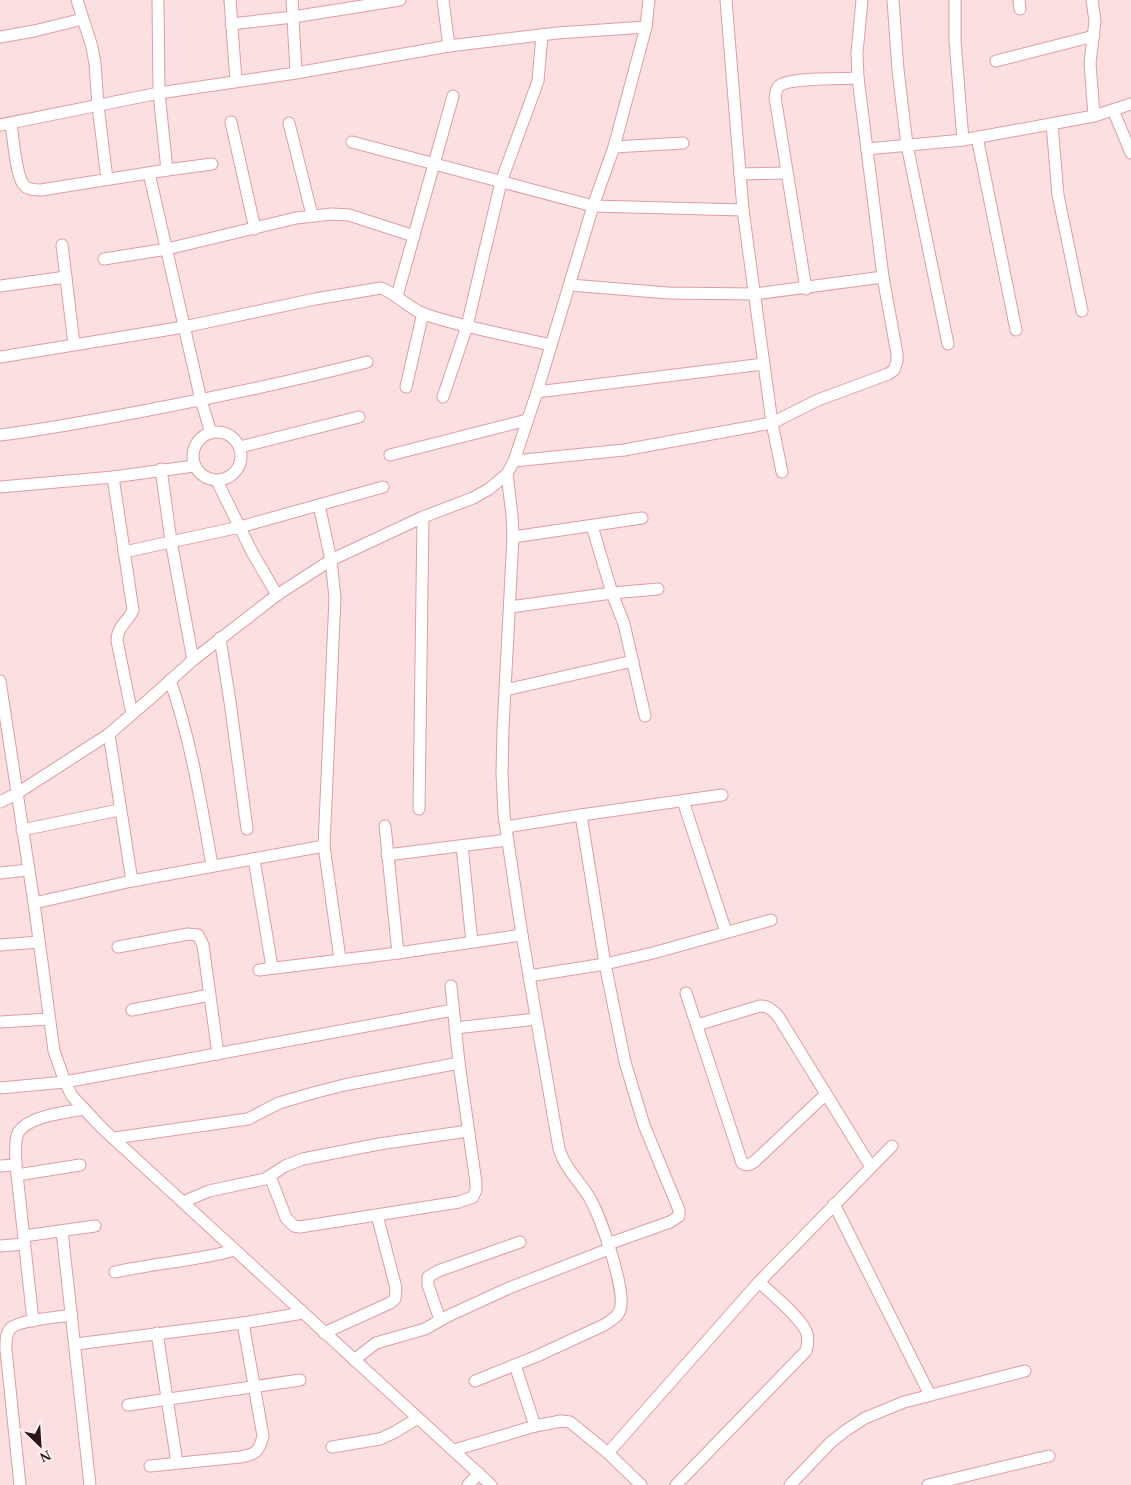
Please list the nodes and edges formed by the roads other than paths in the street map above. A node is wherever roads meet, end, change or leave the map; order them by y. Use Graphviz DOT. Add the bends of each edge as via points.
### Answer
graph roads {
  1 [pos="77,0"];
  2 [pos="158,0"];
  3 [pos="230,0"];
  4 [pos="292,0"];
  5 [pos="400,0"];
  6 [pos="443,0"];
  7 [pos="649,0"];
  8 [pos="726,0"];
  9 [pos="862,0"];
  10 [pos="893,0"];
  11 [pos="954,0"];
  12 [pos="1092,0"];
  13 [pos="293,17"];
  14 [pos="83,19"];
  15 [pos="231,24"];
  16 [pos="646,27"];
  17 [pos="542,35"];
  18 [pos="1094,36"];
  19 [pos="0,37"];
  20 [pos="449,46"];
  21 [pos="996,61"];
  22 [pos="296,73"];
  23 [pos="858,78"];
  24 [pos="236,81"];
  25 [pos="159,93"];
  26 [pos="453,96"];
  27 [pos="1131,104"];
  28 [pos="98,106"];
  29 [pos="1113,110"];
  30 [pos="1094,116"];
  31 [pos="231,122"];
  32 [pos="5,124"];
  33 [pos="289,124"];
  34 [pos="1052,124"];
  35 [pos="977,137"];
  36 [pos="963,140"];
  37 [pos="352,142"];
  38 [pos="683,143"];
  39 [pos="907,145"];
  40 [pos="614,147"];
  41 [pos="867,149"];
  42 [pos="1131,153"];
  43 [pos="212,164"];
  44 [pos="434,164"];
  45 [pos="167,170"];
  46 [pos="149,173"];
  47 [pos="787,173"];
  48 [pos="740,174"];
  49 [pos="107,179"];
  50 [pos="500,182"];
  51 [pos="593,206"];
  52 [pos="742,210"];
  53 [pos="312,215"];
  54 [pos="255,229"];
  55 [pos="414,236"];
  56 [pos="62,245"];
  57 [pos="166,249"];
  58 [pos="104,259"];
  59 [pos="66,277"];
  60 [pos="883,277"];
  61 [pos="570,285"];
  62 [pos="0,286"];
  63 [pos="806,289"];
  64 [pos="755,294"];
  65 [pos="397,296"];
  66 [pos="1082,311"];
  67 [pos="423,313"];
  68 [pos="467,326"];
  69 [pos="184,327"];
  70 [pos="1016,330"];
  71 [pos="74,344"];
  72 [pos="948,344"];
  73 [pos="551,345"];
  74 [pos="0,357"];
  75 [pos="367,362"];
  76 [pos="764,364"];
  77 [pos="406,387"];
  78 [pos="537,392"];
  79 [pos="443,397"];
  80 [pos="201,400"];
  81 [pos="359,417"];
  82 [pos="527,420"];
  83 [pos="772,423"];
  84 [pos="211,433"];
  85 [pos="0,435"];
  86 [pos="240,447"];
  87 [pos="390,455"];
  88 [pos="514,461"];
  89 [pos="194,466"];
  90 [pos="160,469"];
  91 [pos="782,472"];
  92 [pos="507,474"];
  93 [pos="113,477"];
  94 [pos="217,481"];
  95 [pos="0,487"];
  96 [pos="383,487"];
  97 [pos="319,505"];
  98 [pos="423,517"];
  99 [pos="642,518"];
  100 [pos="592,526"];
  101 [pos="240,527"];
  102 [pos="513,537"];
  103 [pos="171,541"];
  104 [pos="124,552"];
  105 [pos="331,560"];
  106 [pos="658,589"];
  107 [pos="612,593"];
  108 [pos="277,595"];
  109 [pos="510,606"];
  110 [pos="220,638"];
  111 [pos="193,660"];
  112 [pos="633,660"];
  113 [pos="170,680"];
  114 [pos="0,681"];
  115 [pos="505,690"];
  116 [pos="132,714"];
  117 [pos="645,716"];
  118 [pos="109,734"];
  119 [pos="16,794"];
  120 [pos="722,794"];
  121 [pos="683,801"];
  122 [pos="0,802"];
  123 [pos="419,809"];
  124 [pos="119,810"];
  125 [pos="581,815"];
  126 [pos="385,826"];
  127 [pos="506,827"];
  128 [pos="247,829"];
  129 [pos="22,830"];
  130 [pos="507,840"];
  131 [pos="324,846"];
  132 [pos="462,846"];
  133 [pos="387,855"];
  134 [pos="254,859"];
  135 [pos="212,865"];
  136 [pos="28,870"];
  137 [pos="0,873"];
  138 [pos="132,881"];
  139 [pos="34,903"];
  140 [pos="771,920"];
  141 [pos="726,932"];
  142 [pos="522,935"];
  143 [pos="39,942"];
  144 [pos="472,942"];
  145 [pos="0,945"];
  146 [pos="118,947"];
  147 [pos="398,953"];
  148 [pos="340,959"];
  149 [pos="606,964"];
  150 [pos="272,967"];
  151 [pos="259,970"];
  152 [pos="528,976"];
  153 [pos="451,986"];
  154 [pos="686,992"];
  155 [pos="210,995"];
  156 [pos="132,1010"];
  157 [pos="453,1010"];
  158 [pos="536,1018"];
  159 [pos="49,1019"];
  160 [pos="0,1022"];
  161 [pos="697,1025"];
  162 [pos="455,1028"];
  163 [pos="218,1054"];
  164 [pos="459,1063"];
  165 [pos="64,1082"];
  166 [pos="0,1088"];
  167 [pos="826,1094"];
  168 [pos="84,1109"];
  169 [pos="468,1131"];
  170 [pos="115,1138"];
  171 [pos="892,1146"];
  172 [pos="80,1165"];
  173 [pos="0,1166"];
  174 [pos="871,1167"];
  175 [pos="16,1170"];
  176 [pos="270,1176"];
  177 [pos="183,1202"];
  178 [pos="834,1204"];
  179 [pos="378,1215"];
  180 [pos="95,1226"];
  181 [pos="62,1231"];
  182 [pos="24,1240"];
  183 [pos="520,1242"];
  184 [pos="0,1246"];
  185 [pos="609,1246"];
  186 [pos="235,1250"];
  187 [pos="115,1272"];
  188 [pos="759,1282"];
  189 [pos="304,1313"];
  190 [pos="72,1314"];
  191 [pos="440,1320"];
  192 [pos="33,1321"];
  193 [pos="244,1323"];
  194 [pos="157,1333"];
  195 [pos="324,1333"];
  196 [pos="76,1344"];
  197 [pos="354,1360"];
  198 [pos="515,1366"];
  199 [pos="1025,1371"];
  200 [pos="300,1380"];
  201 [pos="475,1381"];
  202 [pos="255,1387"];
  203 [pos="930,1395"];
  204 [pos="168,1400"];
  205 [pos="128,1405"];
  206 [pos="418,1418"];
  207 [pos="535,1426"];
  208 [pos="332,1447"];
  209 [pos="454,1450"];
  210 [pos="608,1453"];
  211 [pos="1049,1456"];
  212 [pos="177,1463"];
  213 [pos="150,1466"];
  214 [pos="479,1473"];
  215 [pos="797,1483"];
  216 [pos="20,1485"];
  217 [pos="90,1485"];
  218 [pos="468,1485"];
  219 [pos="491,1485"];
  220 [pos="641,1485"];
  221 [pos="676,1485"];
  222 [pos="928,1485"];
  1 -- 14 [label="street"];
  2 -- 25 [label="street"];
  3 -- 15 [label="street"];
  4 -- 13 [label="street"];
  5 -- 13 [label="street"];
  6 -- 20 [label="street"];
  7 -- 16 [label="street"];
  8 -- 48 [label="street"];
  9 -- 23 [label="street"];
  10 -- 39 [label="street"];
  11 -- 36 [label="street"];
  12 -- 18 [label="street"];
  13 -- 15 [label="street"];
  13 -- 22 [label="street"];
  14 -- 19 [label="street"];
  14 -- 28 [label="street" via="95,64"];
  15 -- 24 [label="street"];
  16 -- 17 [label="street"];
  16 -- 40 [label="street"];
  17 -- 20 [label="street"];
  17 -- 50 [label="street" via="538,81"];
  18 -- 21 [label="street"];
  18 -- 30 [label="street" via="1090,63"];
  20 -- 22 [label="street"];
  22 -- 24 [label="street"];
  23 -- 41 [label="street"];
  23 -- 47 [label="street" via="797,81 776,90"];
  24 -- 25 [label="street"];
  25 -- 28 [label="street"];
  25 -- 45 [label="street"];
  26 -- 44 [label="street"];
  27 -- 29 [label="street"];
  28 -- 32 [label="street"];
  28 -- 49 [label="street"];
  29 -- 30 [label="street"];
  29 -- 42 [label="street"];
  30 -- 34 [label="street"];
  31 -- 54 [label="street"];
  32 -- 49 [label="street" via="23,185 31,190"];
  33 -- 53 [label="street"];
  34 -- 35 [label="street"];
  34 -- 66 [label="street" via="1058,195"];
  35 -- 36 [label="street"];
  35 -- 70 [label="street"];
  36 -- 39 [label="street"];
  37 -- 44 [label="street"];
  38 -- 40 [label="street"];
  39 -- 41 [label="street"];
  39 -- 72 [label="street"];
  40 -- 51 [label="street"];
  41 -- 60 [label="street"];
  43 -- 45 [label="street"];
  44 -- 50 [label="street"];
  44 -- 55 [label="street"];
  45 -- 46 [label="street"];
  46 -- 49 [label="street"];
  46 -- 57 [label="street"];
  47 -- 48 [label="street"];
  47 -- 63 [label="street"];
  48 -- 52 [label="street"];
  50 -- 51 [label="street"];
  50 -- 68 [label="street"];
  51 -- 52 [label="street"];
  51 -- 61 [label="street"];
  52 -- 64 [label="street"];
  53 -- 54 [label="street"];
  53 -- 55 [label="street" via="349,215"];
  54 -- 57 [label="street"];
  55 -- 65 [label="street"];
  56 -- 59 [label="street"];
  57 -- 58 [label="street"];
  57 -- 69 [label="street"];
  59 -- 62 [label="street"];
  59 -- 71 [label="street"];
  60 -- 63 [label="street"];
  60 -- 83 [label="street" via="897,354 894,370 818,400"];
  61 -- 64 [label="street" via="668,293"];
  61 -- 73 [label="street"];
  63 -- 64 [label="street"];
  64 -- 76 [label="street"];
  65 -- 67 [label="street"];
  65 -- 69 [label="street" via="381,288 371,289"];
  67 -- 68 [label="street"];
  67 -- 77 [label="street"];
  68 -- 73 [label="street"];
  68 -- 79 [label="street"];
  69 -- 71 [label="street"];
  69 -- 80 [label="street"];
  71 -- 74 [label="street"];
  73 -- 78 [label="street"];
  75 -- 80 [label="street"];
  76 -- 78 [label="street"];
  76 -- 83 [label="street"];
  78 -- 82 [label="street"];
  80 -- 84 [label="street"];
  80 -- 85 [label="street" via="90,422"];
  81 -- 86 [label="street"];
  82 -- 87 [label="street"];
  82 -- 88 [label="street"];
  83 -- 88 [label="street" via="624,450"];
  83 -- 91 [label="street"];
  84 -- 86 [label="street" via="226,434"];
  84 -- 89 [label="street" via="199,439 194,447"];
  86 -- 94 [label="street" via="240,466 234,474"];
  88 -- 92 [label="street"];
  89 -- 90 [label="street"];
  89 -- 94 [label="street" via="199,474"];
  90 -- 93 [label="street"];
  90 -- 103 [label="street"];
  92 -- 98 [label="street" via="473,498"];
  92 -- 102 [label="street"];
  93 -- 95 [label="street"];
  93 -- 104 [label="street"];
  94 -- 101 [label="street"];
  96 -- 97 [label="street"];
  97 -- 101 [label="street"];
  97 -- 105 [label="street"];
  98 -- 105 [label="street"];
  98 -- 123 [label="street"];
  99 -- 100 [label="street"];
  100 -- 102 [label="street"];
  100 -- 107 [label="street"];
  101 -- 103 [label="street"];
  101 -- 108 [label="street"];
  102 -- 109 [label="street"];
  103 -- 104 [label="street"];
  103 -- 111 [label="street"];
  104 -- 116 [label="street" via="133,610 118,630 117,641"];
  105 -- 108 [label="street"];
  105 -- 131 [label="street" via="334,632"];
  106 -- 107 [label="street"];
  107 -- 109 [label="street"];
  107 -- 112 [label="street"];
  108 -- 110 [label="street"];
  109 -- 115 [label="street"];
  110 -- 111 [label="street"];
  110 -- 128 [label="street"];
  111 -- 113 [label="street"];
  112 -- 115 [label="street"];
  112 -- 117 [label="street"];
  113 -- 116 [label="street"];
  113 -- 135 [label="street" via="198,783"];
  114 -- 119 [label="street"];
  115 -- 127 [label="street" via="502,774"];
  116 -- 118 [label="street"];
  118 -- 119 [label="street"];
  118 -- 124 [label="street"];
  119 -- 122 [label="street"];
  119 -- 129 [label="street"];
  120 -- 121 [label="street"];
  121 -- 125 [label="street"];
  121 -- 141 [label="street"];
  124 -- 129 [label="street"];
  124 -- 138 [label="street"];
  125 -- 127 [label="street"];
  125 -- 149 [label="street"];
  126 -- 133 [label="street"];
  127 -- 130 [label="street"];
  129 -- 136 [label="street"];
  130 -- 132 [label="street"];
  130 -- 142 [label="street"];
  131 -- 134 [label="street"];
  131 -- 148 [label="street"];
  132 -- 133 [label="street"];
  132 -- 144 [label="street"];
  133 -- 147 [label="street"];
  134 -- 135 [label="street"];
  134 -- 150 [label="street"];
  135 -- 138 [label="street"];
  136 -- 137 [label="street"];
  136 -- 139 [label="street"];
  138 -- 139 [label="street"];
  139 -- 143 [label="street"];
  140 -- 141 [label="street"];
  141 -- 149 [label="street"];
  142 -- 144 [label="street"];
  142 -- 152 [label="street"];
  143 -- 145 [label="street"];
  143 -- 159 [label="street"];
  144 -- 147 [label="street"];
  146 -- 155 [label="street" via="198,935 203,946"];
  147 -- 148 [label="street"];
  148 -- 150 [label="street"];
  149 -- 152 [label="street"];
  149 -- 185 [label="street" via="637,1105 679,1210 679,1216 670,1222"];
  150 -- 151 [label="street"];
  152 -- 158 [label="street"];
  153 -- 157 [label="street"];
  154 -- 161 [label="street"];
  155 -- 156 [label="street"];
  155 -- 163 [label="street"];
  157 -- 162 [label="street"];
  157 -- 163 [label="street"];
  158 -- 162 [label="street"];
  158 -- 185 [label="street" via="563,1162 589,1197"];
  159 -- 160 [label="street"];
  159 -- 165 [label="street" via="54,1051"];
  161 -- 167 [label="street" via="754,1007 768,1006 778,1016"];
  161 -- 167 [label="street" via="739,1158 745,1165 754,1162"];
  162 -- 164 [label="street"];
  163 -- 165 [label="street"];
  164 -- 169 [label="street"];
  164 -- 170 [label="street" via="296,1097 248,1119"];
  165 -- 166 [label="street"];
  165 -- 168 [label="street"];
  167 -- 174 [label="street"];
  168 -- 170 [label="street"];
  168 -- 175 [label="street" via="44,1117 23,1127 16,1140"];
  169 -- 176 [label="street" via="303,1159"];
  169 -- 179 [label="street" via="476,1183 473,1197"];
  170 -- 177 [label="street"];
  171 -- 174 [label="street"];
  172 -- 175 [label="street"];
  173 -- 175 [label="street"];
  174 -- 178 [label="street"];
  175 -- 182 [label="street"];
  176 -- 177 [label="street" via="210,1191"];
  176 -- 179 [label="street" via="286,1218 294,1226"];
  177 -- 186 [label="street"];
  178 -- 188 [label="street"];
  178 -- 203 [label="street"];
  179 -- 195 [label="street" via="396,1288 395,1300"];
  180 -- 181 [label="street"];
  181 -- 182 [label="street"];
  181 -- 190 [label="street"];
  182 -- 184 [label="street"];
  182 -- 192 [label="street"];
  183 -- 191 [label="street" via="438,1270 428,1277"];
  185 -- 191 [label="street"];
  185 -- 198 [label="street" via="622,1295 620,1312 597,1329"];
  186 -- 187 [label="street"];
  186 -- 189 [label="street"];
  188 -- 210 [label="street"];
  188 -- 221 [label="street" via="800,1322 809,1342 806,1351"];
  189 -- 193 [label="street"];
  189 -- 195 [label="street"];
  190 -- 192 [label="street"];
  190 -- 196 [label="street"];
  191 -- 197 [label="street" via="425,1329 376,1343"];
  192 -- 216 [label="street" via="11,1328 6,1340"];
  193 -- 194 [label="street"];
  193 -- 202 [label="street"];
  194 -- 196 [label="street"];
  194 -- 204 [label="street"];
  195 -- 197 [label="street"];
  196 -- 217 [label="street"];
  197 -- 206 [label="street"];
  198 -- 201 [label="street"];
  198 -- 207 [label="street"];
  199 -- 203 [label="street"];
  200 -- 202 [label="street"];
  202 -- 204 [label="street"];
  202 -- 212 [label="street" via="262,1436 260,1448 240,1457"];
  203 -- 215 [label="street" via="858,1422 830,1443"];
  204 -- 205 [label="street"];
  204 -- 212 [label="street"];
  206 -- 208 [label="street" via="380,1439"];
  206 -- 209 [label="street"];
  207 -- 209 [label="street"];
  207 -- 210 [label="street" via="570,1422"];
  209 -- 214 [label="street"];
  210 -- 220 [label="street"];
  211 -- 222 [label="street"];
  212 -- 213 [label="street"];
  214 -- 218 [label="street"];
  214 -- 219 [label="street"];
}
